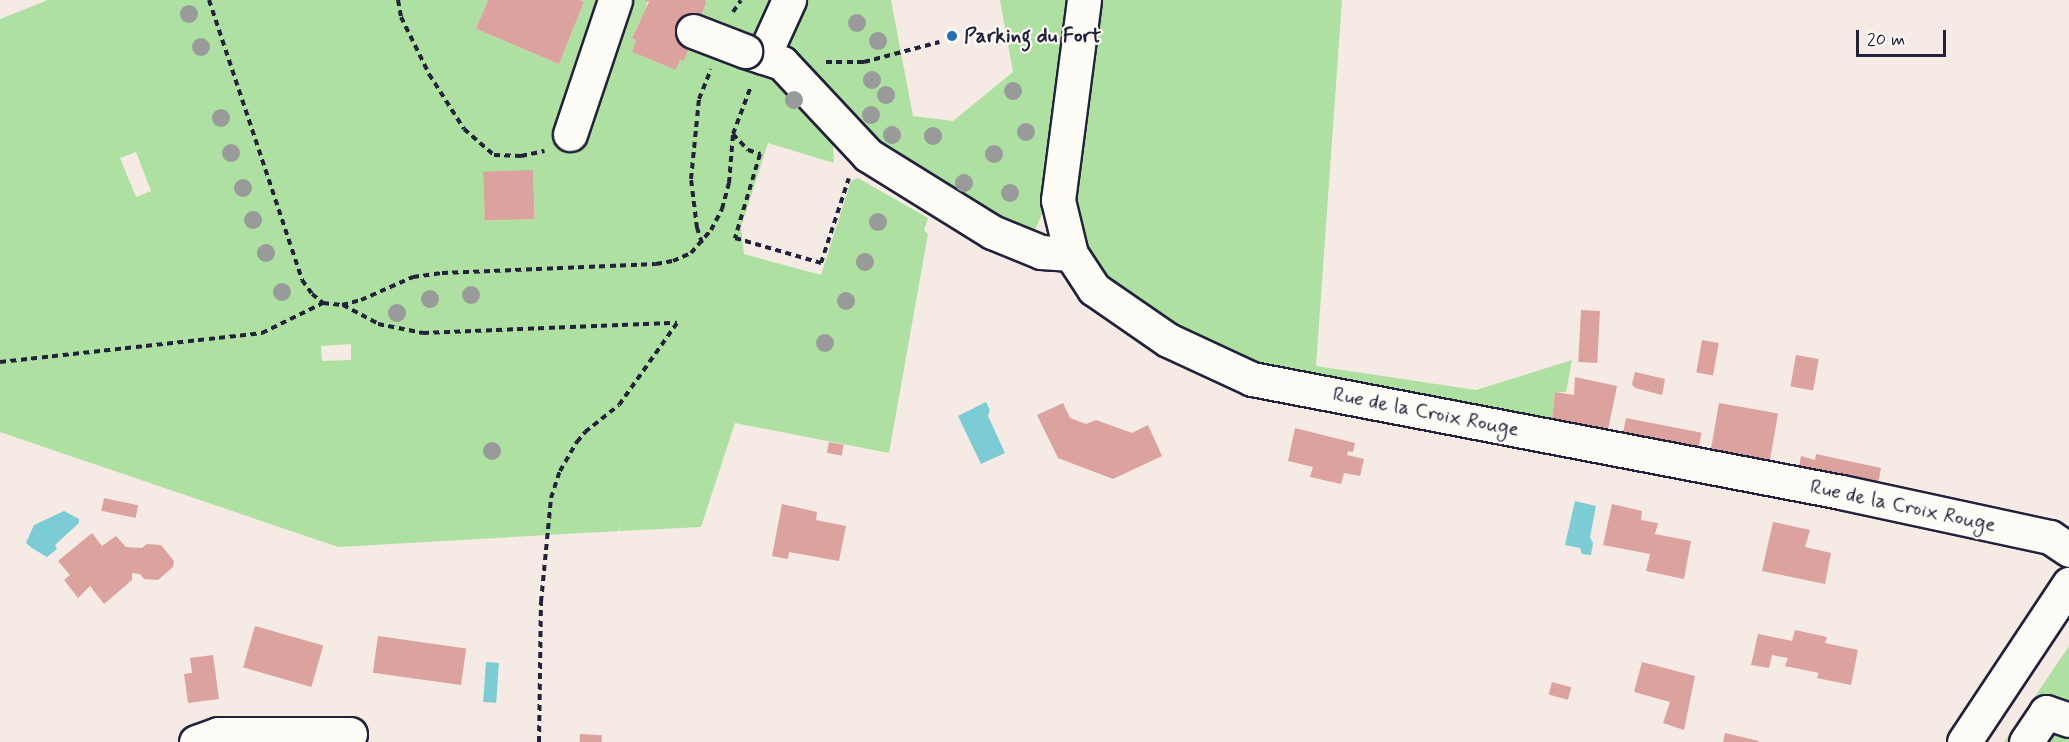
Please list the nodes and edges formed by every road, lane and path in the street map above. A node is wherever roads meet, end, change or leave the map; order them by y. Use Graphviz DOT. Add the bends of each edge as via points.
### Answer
graph roads {
  1 [pos="209,0"];
  2 [pos="398,0"];
  3 [pos="615,0"];
  4 [pos="741,0"];
  5 [pos="789,0"];
  6 [pos="1084,0"];
  7 [pos="728,21"];
  8 [pos="693,31"];
  9 [pos="939,42"];
  10 [pos="754,54"];
  11 [pos="829,62"];
  12 [pos="712,66"];
  13 [pos="733,134"];
  14 [pos="570,135"];
  15 [pos="868,155"];
  16 [pos="702,243"];
  17 [pos="1071,254"];
  18 [pos="323,303"];
  19 [pos="342,305"];
  20 [pos="0,362"];
  21 [pos="2069,550"];
  22 [pos="2069,585"];
  23 [pos="2057,716"];
  24 [pos="350,734"];
  25 [pos="196,742"];
  26 [pos="539,742"];
  27 [pos="1964,742"];
  28 [pos="2026,742"];
  1 -- 18 [label="path" via="302,280"];
  2 -- 14 [label="path" via="401,17 452,111 464,129 494,154 521,156 546,150"];
  3 -- 14 [label="street"];
  4 -- 7 [label="path"];
  5 -- 10 [label="street"];
  6 -- 17 [label="street, Rue de la Croix Rouge" via="1058,200"];
  8 -- 10 [label="street, bridge"];
  9 -- 11 [label="path" via="864,62"];
  10 -- 13 [label="path"];
  10 -- 15 [label="street" via="782,63"];
  12 -- 16 [label="path" via="699,99 691,179"];
  13 -- 15 [label="path" via="748,150 760,154 735,238 821,263 851,171"];
  13 -- 16 [label="path" via="729,183 722,208"];
  15 -- 17 [label="street" via="992,232 1041,252"];
  16 -- 19 [label="path" via="674,261 656,264 413,277 374,296"];
  17 -- 21 [label="street, Rue de la Croix Rouge" via="1094,289 1168,340 1252,379 1841,492 2050,537"];
  18 -- 19 [label="path"];
  18 -- 20 [label="path" via="262,333"];
  19 -- 26 [label="path" via="378,324 423,333 676,323 620,405 585,432 560,471 550,498 541,602"];
  22 -- 27 [label="street"];
  23 -- 28 [label="street"];
  24 -- 25 [label="street" via="218,734"];
}
